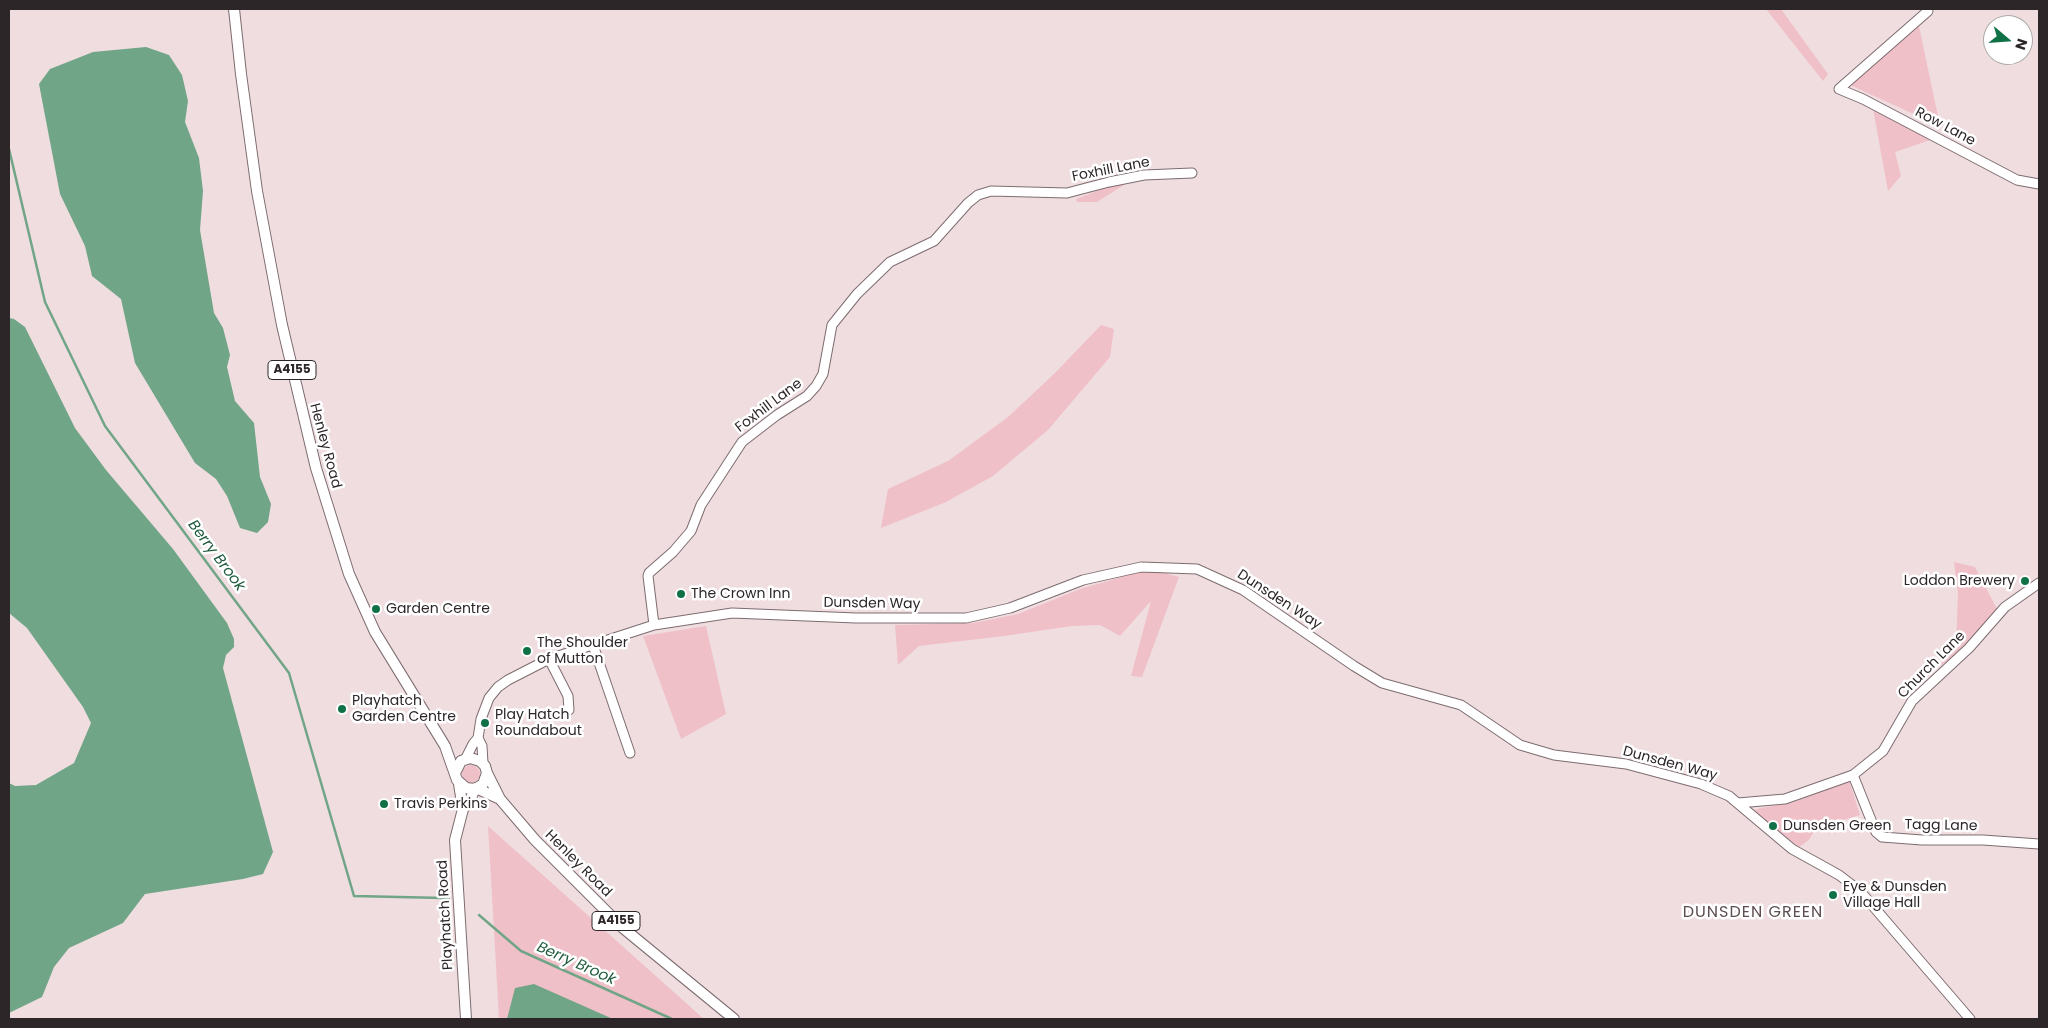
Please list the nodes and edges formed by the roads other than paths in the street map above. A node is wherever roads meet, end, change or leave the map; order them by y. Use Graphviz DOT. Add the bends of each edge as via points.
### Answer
graph roads {
  1 [pos="234,9"];
  2 [pos="1928,11"];
  3 [pos="1192,173"];
  4 [pos="2039,184"];
  5 [pos="2039,583"];
  6 [pos="654,625"];
  7 [pos="593,645"];
  8 [pos="549,659"];
  9 [pos="569,710"];
  10 [pos="478,738"];
  11 [pos="446,746"];
  12 [pos="630,753"];
  13 [pos="466,759"];
  14 [pos="485,768"];
  15 [pos="455,773"];
  16 [pos="1853,775"];
  17 [pos="459,784"];
  18 [pos="475,788"];
  19 [pos="500,799"];
  20 [pos="1738,804"];
  21 [pos="463,809"];
  22 [pos="2039,844"];
  23 [pos="466,1019"];
  24 [pos="734,1019"];
  25 [pos="1970,1019"];
  1 -- 11 [label="main road, Henley Road / A4155" via="265,235 316,468 349,574 375,632"];
  2 -- 4 [label="street, Row Lane" via="1839,89 2017,180"];
  3 -- 6 [label="street, Foxhill Lane" via="1144,175 1067,192 990,191 968,203 934,241 890,262 857,294 832,325 823,374 816,386 807,396 742,442 701,505 691,531 649,573"];
  5 -- 16 [label="street, Church Lane" via="2005,607 1969,648 1912,701 1883,751"];
  6 -- 7 [label="street, Dunsden Way"];
  6 -- 20 [label="street, Dunsden Way" via="732,614 966,618 1010,608 1083,580 1141,567 1197,569 1243,590 1382,683 1461,705 1520,745 1554,755 1626,764 1701,784 1729,796"];
  7 -- 8 [label="street, Dunsden Way"];
  7 -- 12 [label="street"];
  8 -- 9 [label="street" via="568,696"];
  8 -- 10 [label="street, Dunsden Way" via="518,673 498,687 486,705"];
  10 -- 13 [label="street, Dunsden Way"];
  10 -- 14 [label="street, Dunsden Way"];
  11 -- 13 [label="main road, Henley Road / A4155"];
  11 -- 15 [label="main road, Henley Road / A4155"];
  13 -- 14 [label="main road" via="474,758"];
  13 -- 15 [label="main road" via="458,764"];
  14 -- 18 [label="main road" via="485,781"];
  14 -- 19 [label="main road, Henley Road / A4155"];
  15 -- 17 [label="main road"];
  16 -- 20 [label="street, Church Lane" via="1785,799"];
  16 -- 22 [label="street, Tagg Lane" via="1876,832 1882,837"];
  17 -- 18 [label="main road"];
  17 -- 21 [label="main road, Playhatch Road"];
  18 -- 19 [label="main road, Henley Road / A4155"];
  18 -- 21 [label="main road, Playhatch Road"];
  19 -- 24 [label="main road, Henley Road / A4155" via="535,840 623,928"];
  20 -- 25 [label="street, Dunsden Way" via="1792,850 1839,875 1860,892"];
  21 -- 23 [label="main road, Playhatch Road" via="455,840"];
}
